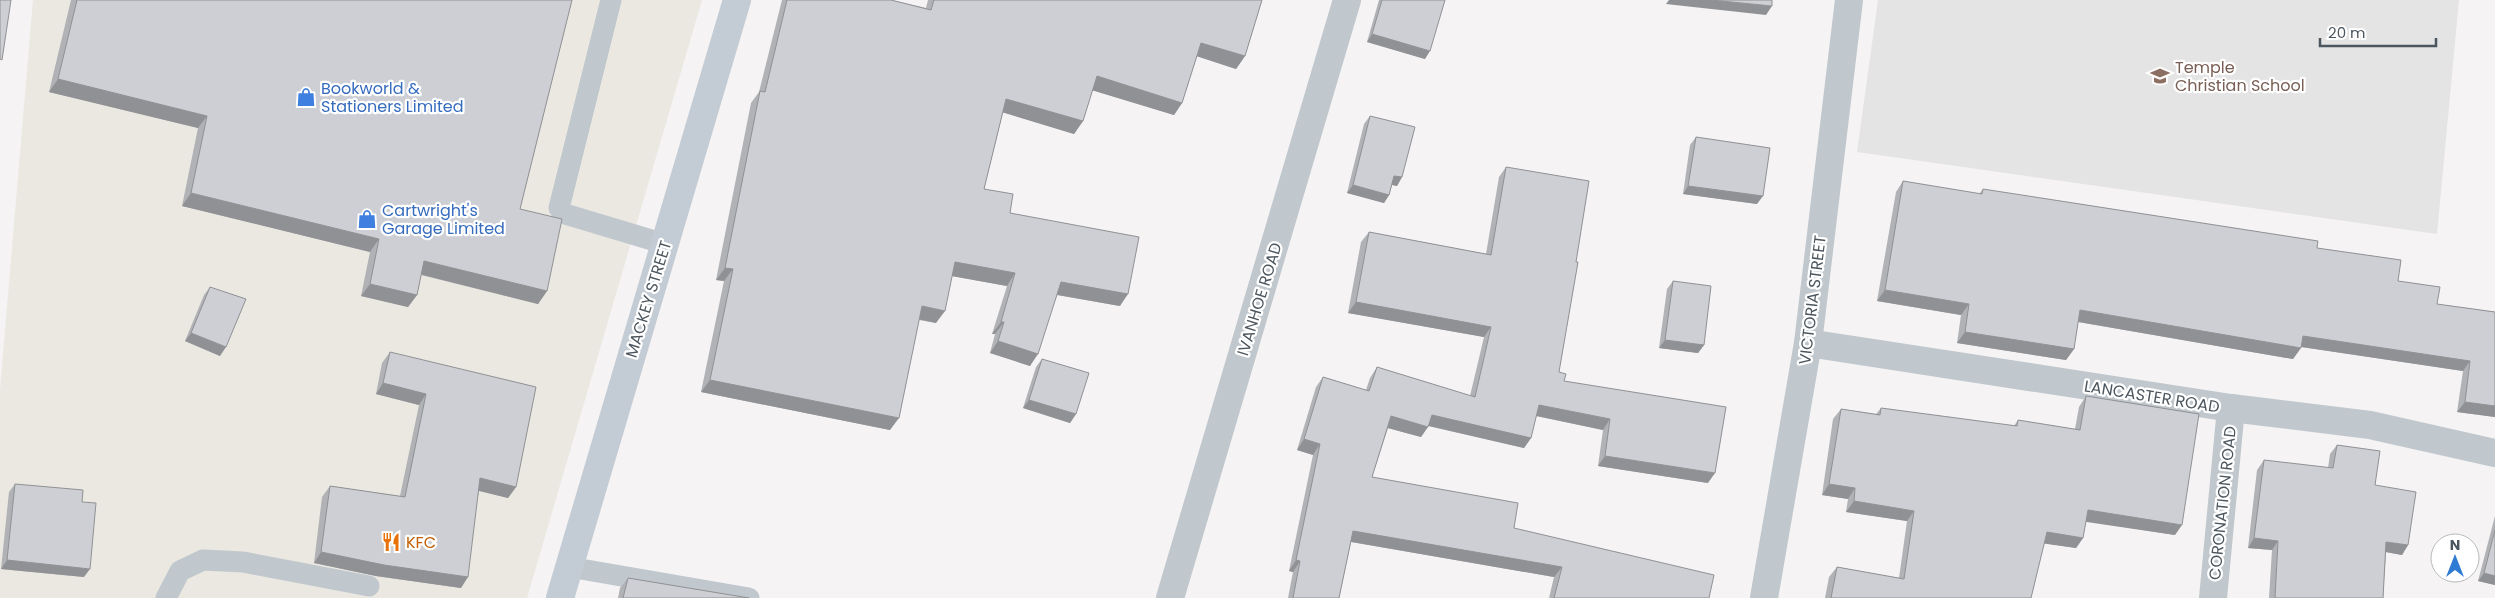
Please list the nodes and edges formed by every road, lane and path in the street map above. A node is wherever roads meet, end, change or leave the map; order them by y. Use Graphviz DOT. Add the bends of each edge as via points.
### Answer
graph roads {
  1 [pos="610,0"];
  2 [pos="737,0"];
  3 [pos="1347,0"];
  4 [pos="1849,0"];
  5 [pos="665,244"];
  6 [pos="1808,343"];
  7 [pos="2231,408"];
  8 [pos="2495,453"];
  9 [pos="569,567"];
  10 [pos="369,586"];
  11 [pos="166,598"];
  12 [pos="560,598"];
  13 [pos="749,598"];
  14 [pos="1170,598"];
  15 [pos="1764,598"];
  16 [pos="2212,598"];
  1 -- 5 [label="lane" via="559,208 565,214"];
  2 -- 5 [label="main road, MACKEY STREET"];
  3 -- 14 [label="street, IVANHOE ROAD"];
  4 -- 6 [label="street, VICTORIA STREET"];
  5 -- 9 [label="main road, MACKEY STREET"];
  6 -- 7 [label="street, LANCASTER ROAD"];
  6 -- 15 [label="street, VICTORIA STREET"];
  7 -- 8 [label="street, LANCASTER ROAD" via="2370,425"];
  7 -- 16 [label="street, CORONATION ROAD"];
  9 -- 12 [label="main road, MACKEY STREET"];
  9 -- 13 [label="lane"];
  10 -- 11 [label="lane" via="243,562 203,560 180,571"];
}
